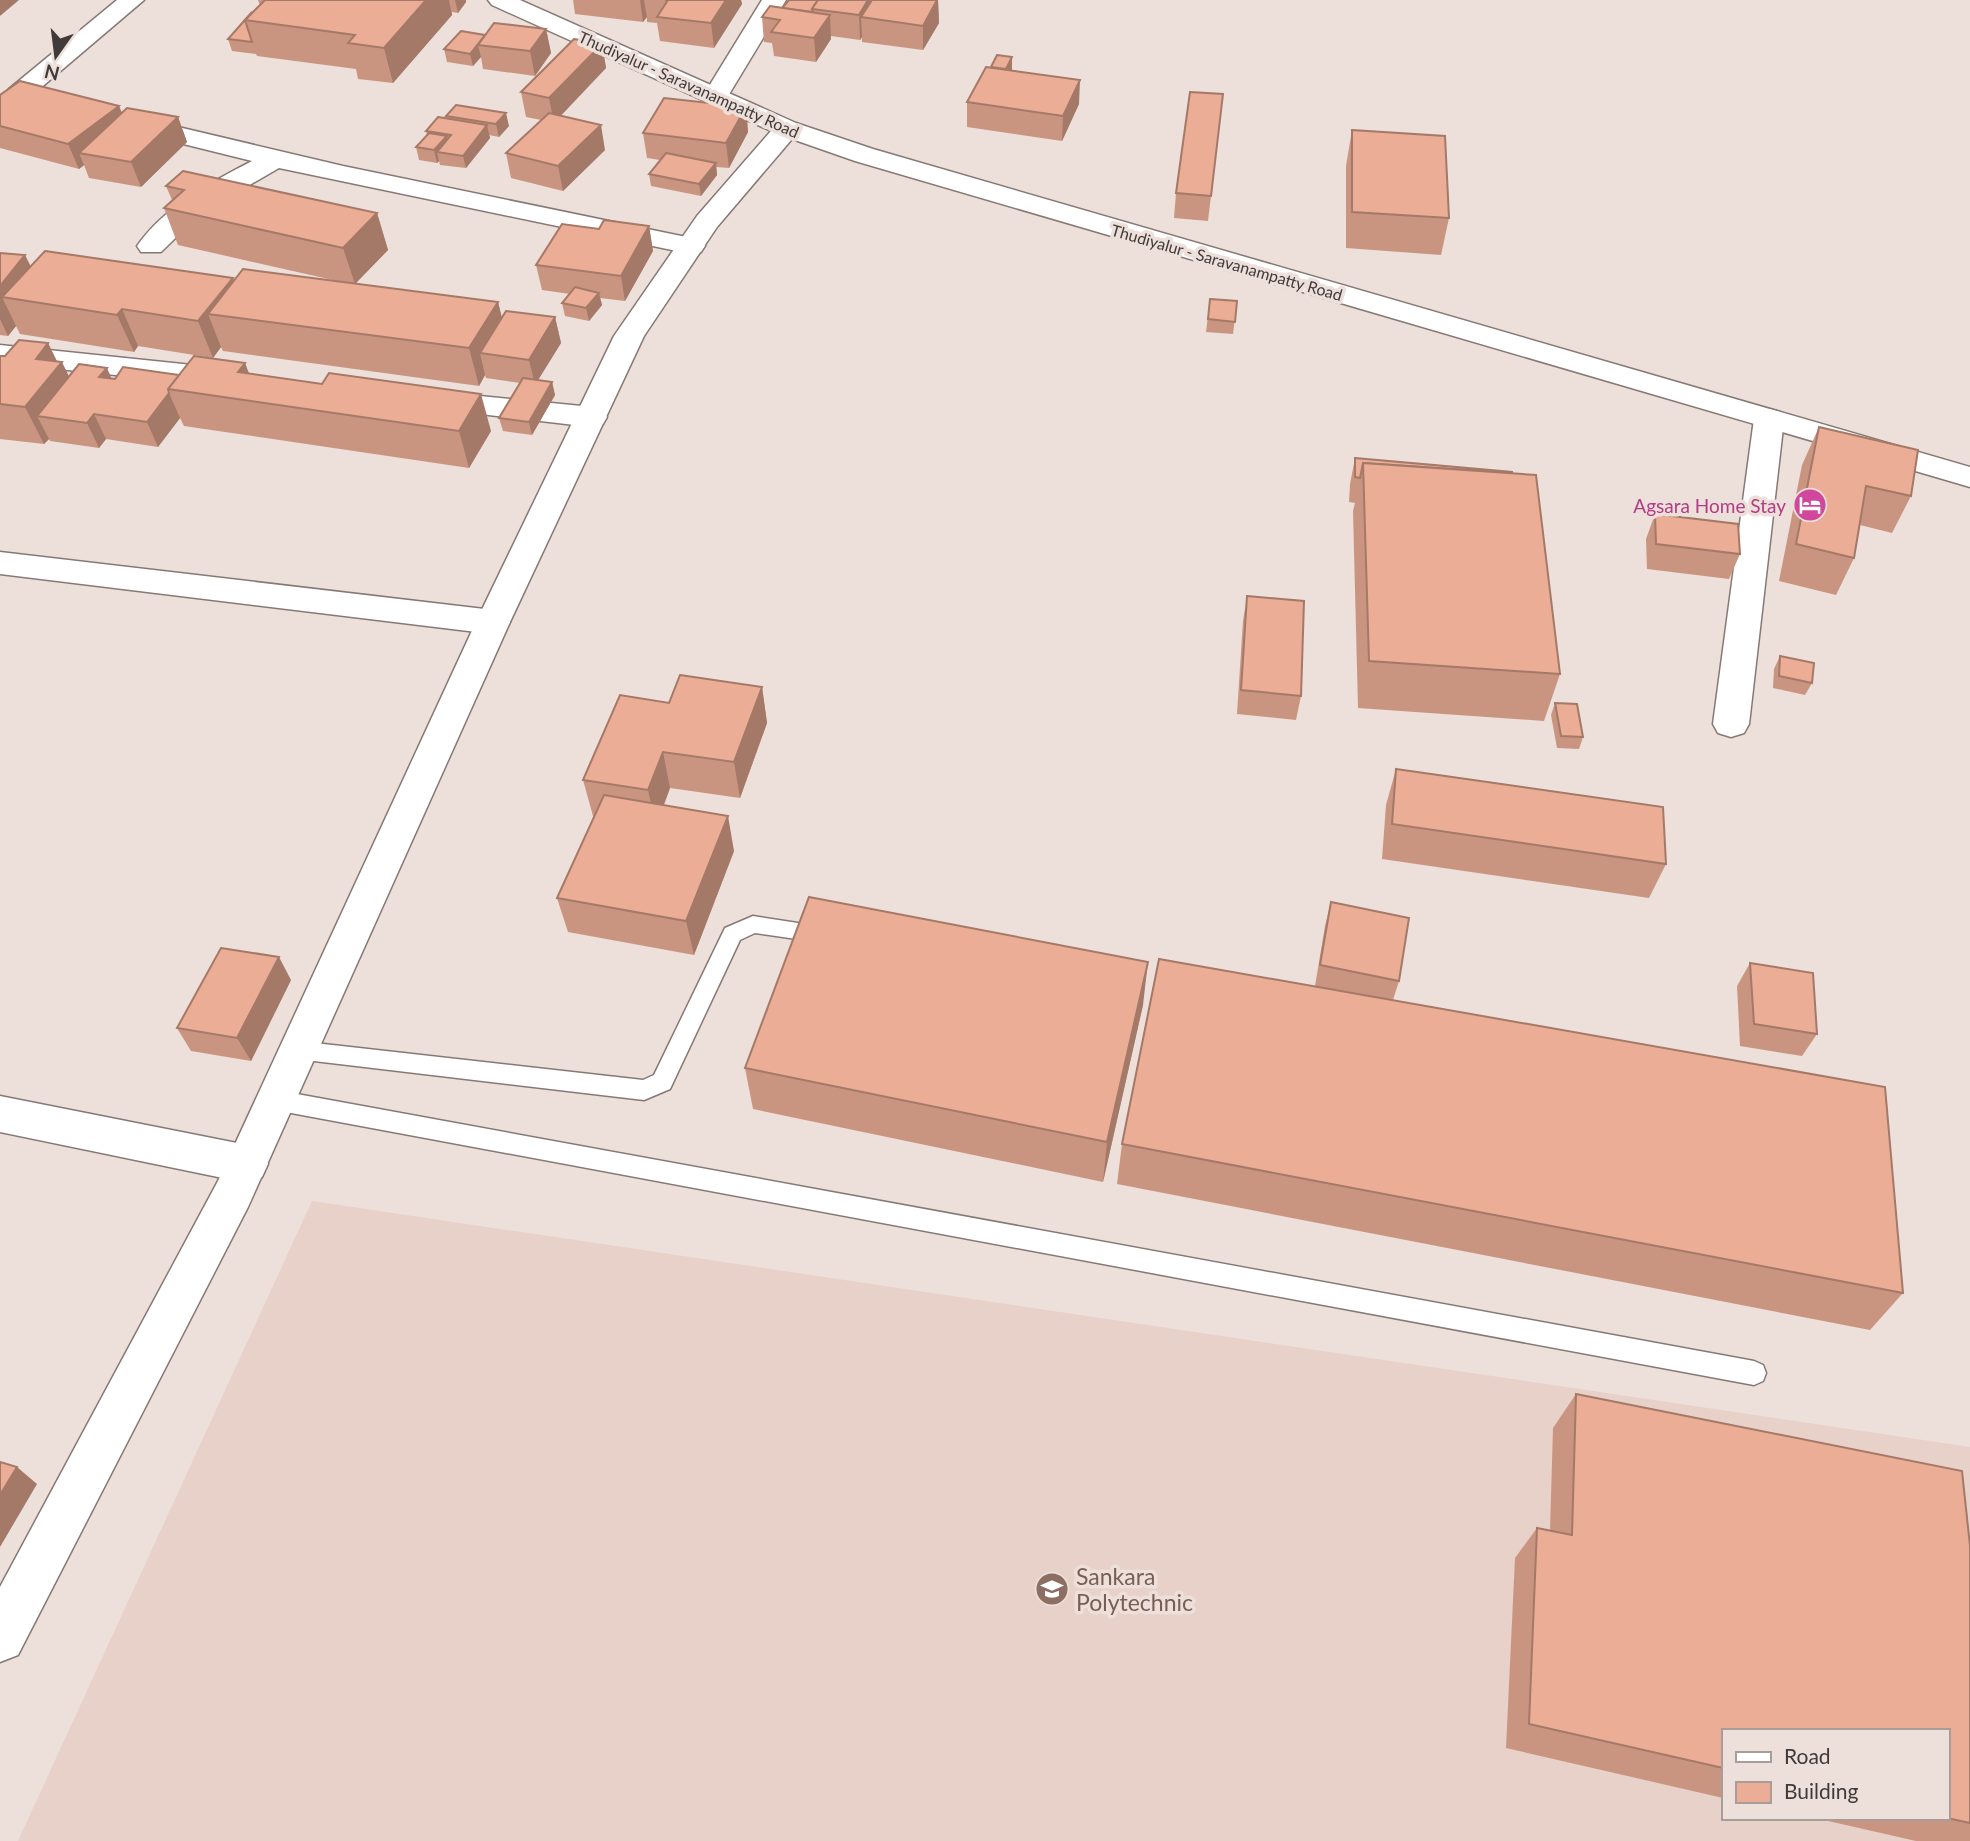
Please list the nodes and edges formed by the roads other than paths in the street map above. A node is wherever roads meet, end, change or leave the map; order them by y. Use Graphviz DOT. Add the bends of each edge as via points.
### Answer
graph roads {
  1 [pos="132,0"];
  2 [pos="500,0"];
  3 [pos="775,0"];
  4 [pos="716,96"];
  5 [pos="9,102"];
  6 [pos="72,108"];
  7 [pos="112,119"];
  8 [pos="787,128"];
  9 [pos="272,161"];
  10 [pos="151,246"];
  11 [pos="691,246"];
  12 [pos="0,354"];
  13 [pos="258,381"];
  14 [pos="408,397"];
  15 [pos="592,417"];
  16 [pos="1769,419"];
  17 [pos="1970,477"];
  18 [pos="0,563"];
  19 [pos="493,622"];
  20 [pos="1731,724"];
  21 [pos="849,939"];
  22 [pos="298,1050"];
  23 [pos="275,1100"];
  24 [pos="0,1114"];
  25 [pos="247,1164"];
  26 [pos="1754,1373"];
  27 [pos="0,1637"];
  1 -- 5 [label="street"];
  2 -- 4 [label="street, Thudiyalur - Saravanampatty Road"];
  3 -- 4 [label="street"];
  4 -- 8 [label="street, Thudiyalur - Saravanampatty Road"];
  5 -- 6 [label="street"];
  7 -- 9 [label="street"];
  8 -- 11 [label="street"];
  8 -- 16 [label="street, Thudiyalur - Saravanampatty Road" via="864,155"];
  9 -- 10 [label="street" via="207,195 170,222"];
  9 -- 11 [label="street"];
  11 -- 15 [label="street" via="629,336"];
  12 -- 13 [label="street"];
  14 -- 15 [label="street"];
  15 -- 19 [label="street"];
  16 -- 17 [label="street, Thudiyalur - Saravanampatty Road"];
  16 -- 20 [label="street"];
  18 -- 19 [label="street"];
  19 -- 22 [label="street"];
  21 -- 22 [label="lane" via="752,924 732,934 662,1082 645,1090"];
  22 -- 23 [label="street"];
  23 -- 25 [label="street"];
  23 -- 26 [label="lane"];
  24 -- 25 [label="street"];
  25 -- 27 [label="street"];
}
